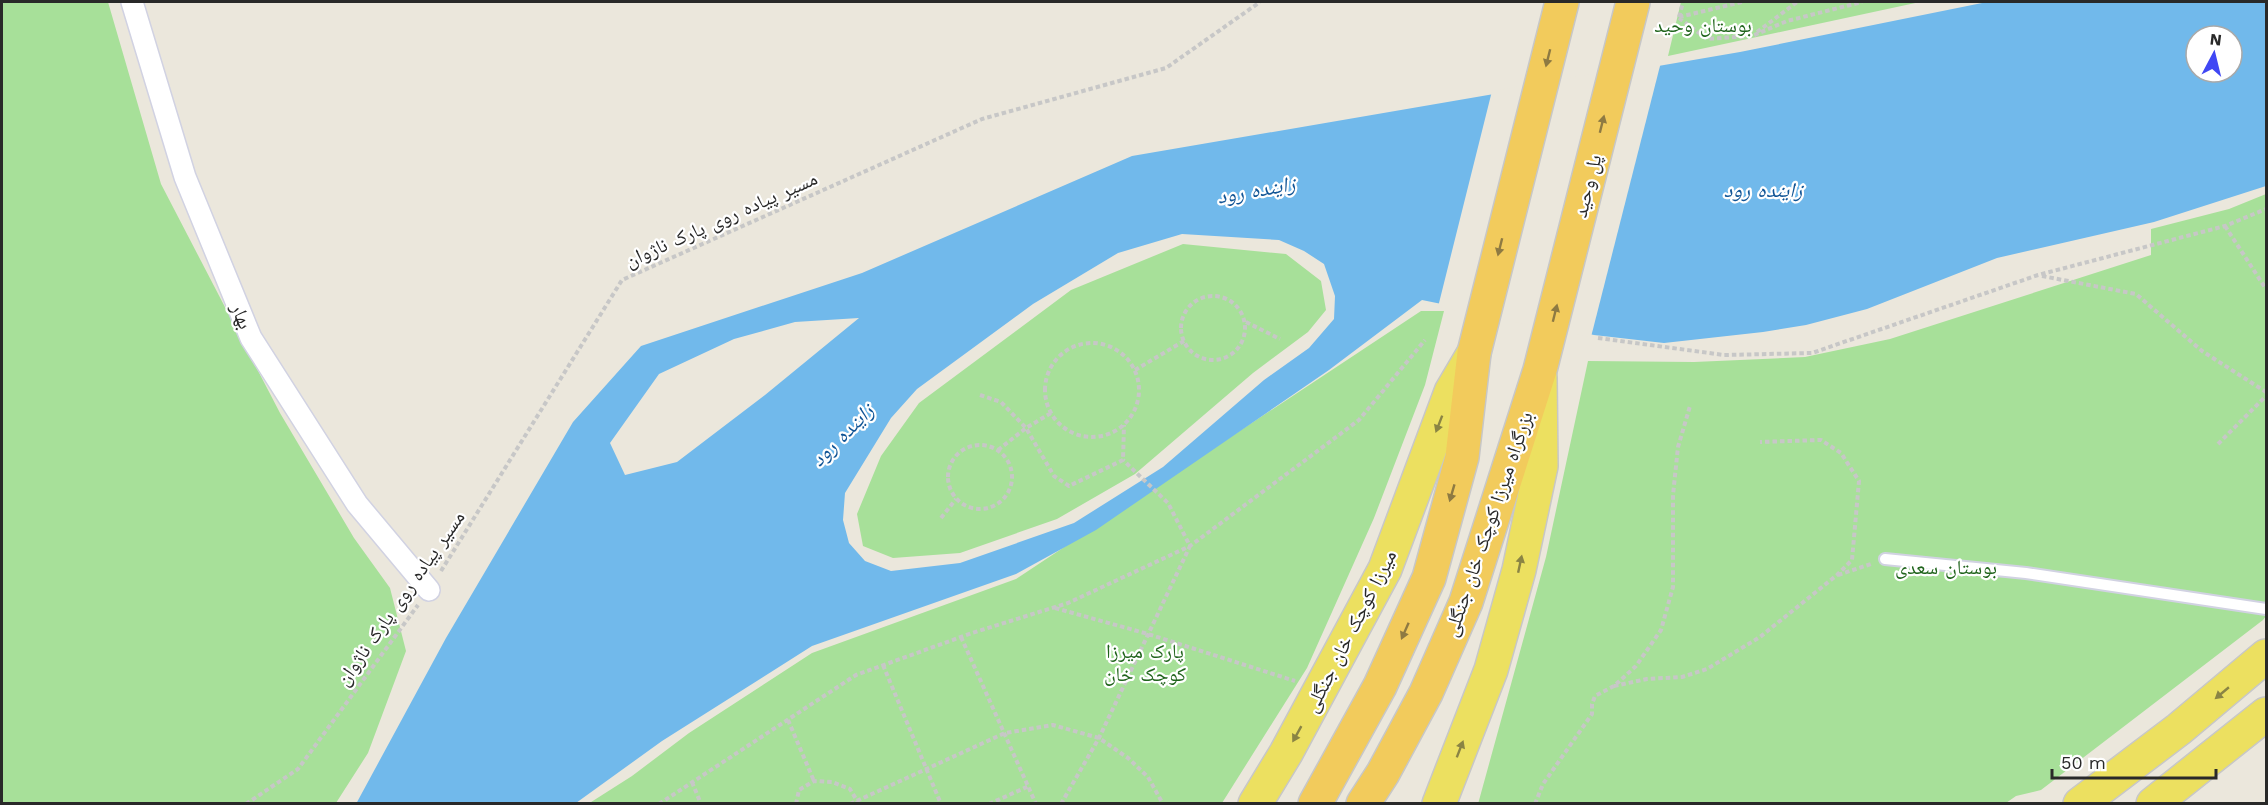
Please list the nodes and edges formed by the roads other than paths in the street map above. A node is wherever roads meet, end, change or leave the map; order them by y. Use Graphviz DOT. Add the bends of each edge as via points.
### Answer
graph roads {
  1 [pos="132,2"];
  2 [pos="1562,2"];
  3 [pos="1633,2"];
  4 [pos="1474,353"];
  5 [pos="1540,370"];
  6 [pos="1885,559"];
  7 [pos="429,590"];
  8 [pos="2266,609"];
  9 [pos="2266,656"];
  10 [pos="2266,714"];
  11 [pos="1255,804"];
  12 [pos="1315,804"];
  13 [pos="1363,804"];
  14 [pos="1439,804"];
  15 [pos="2080,804"];
  16 [pos="2153,804"];
  1 -- 7 [label="street, بهار" via="185,177 250,338 357,504"];
  2 -- 4 [label="highway, one-way"];
  5 -- 3 [label="highway, پل وحید, one-way"];
  4 -- 11 [label="main road, میرزا کوچک خان جنگلی, one-way" via="1451,392 1385,568 1287,753"];
  4 -- 12 [label="highway, بزرگراه میرزا کوچک خان جنگلی, one-way" via="1462,457 1429,578 1380,686"];
  5 -- 13 [label="highway, بزرگراه میرزا کوچک خان جنگلی" via="1466,602 1426,693"];
  14 -- 5 [label="main road, one-way" via="1491,670 1519,570 1541,466"];
  6 -- 8 [label="lane" via="2026,573"];
  9 -- 15 [label="main road, one-way" via="2180,729"];
  10 -- 16 [label="main road"];
}
